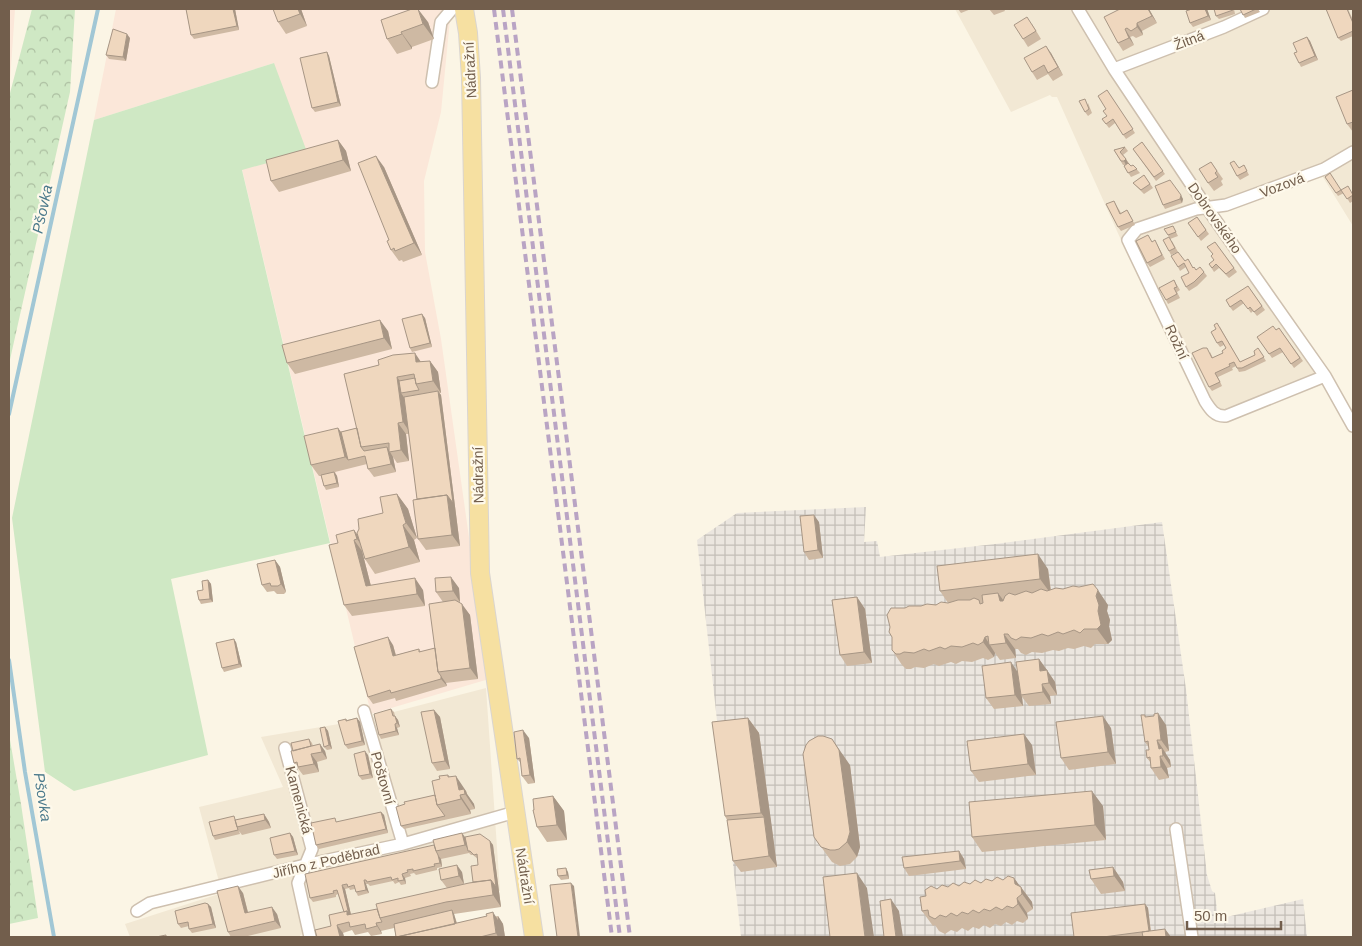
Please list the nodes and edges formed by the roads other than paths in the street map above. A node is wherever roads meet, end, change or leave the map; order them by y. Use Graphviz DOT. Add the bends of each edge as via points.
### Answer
graph roads {
  1 [pos="452,9"];
  2 [pos="464,9"];
  3 [pos="1078,9"];
  4 [pos="1263,9"];
  5 [pos="1114,70"];
  6 [pos="432,82"];
  7 [pos="1353,152"];
  8 [pos="1207,208"];
  9 [pos="1325,376"];
  10 [pos="1353,426"];
  11 [pos="364,711"];
  12 [pos="285,748"];
  13 [pos="515,812"];
  14 [pos="1176,829"];
  15 [pos="403,844"];
  16 [pos="306,865"];
  17 [pos="137,911"];
  18 [pos="310,937"];
  19 [pos="534,937"];
  20 [pos="1192,937"];
  1 -- 6 [label="street" via="441,22"];
  2 -- 13 [label="main road, Nádražní" via="472,78 480,573"];
  3 -- 5 [label="street, Dobrovského"];
  4 -- 5 [label="street, Žitná"];
  5 -- 8 [label="street, Dobrovského"];
  7 -- 8 [label="street, Vozová" via="1315,172 1226,205"];
  8 -- 9 [label="street, Dobrovského"];
  8 -- 9 [label="street, Rožní" via="1137,229 1128,240 1210,409 1216,415 1226,416"];
  9 -- 10 [label="street, Dobrovského"];
  11 -- 15 [label="street, Poštovní"];
  12 -- 16 [label="street, Kamenická" via="312,849"];
  13 -- 15 [label="street, Jiřího z Poděbrad"];
  13 -- 19 [label="main road, Nádražní"];
  14 -- 20 [label="street"];
  15 -- 16 [label="street, Jiřího z Poděbrad"];
  16 -- 17 [label="street, Jiřího z Poděbrad" via="150,903"];
  16 -- 18 [label="street, Kamenická" via="298,884"];
}
